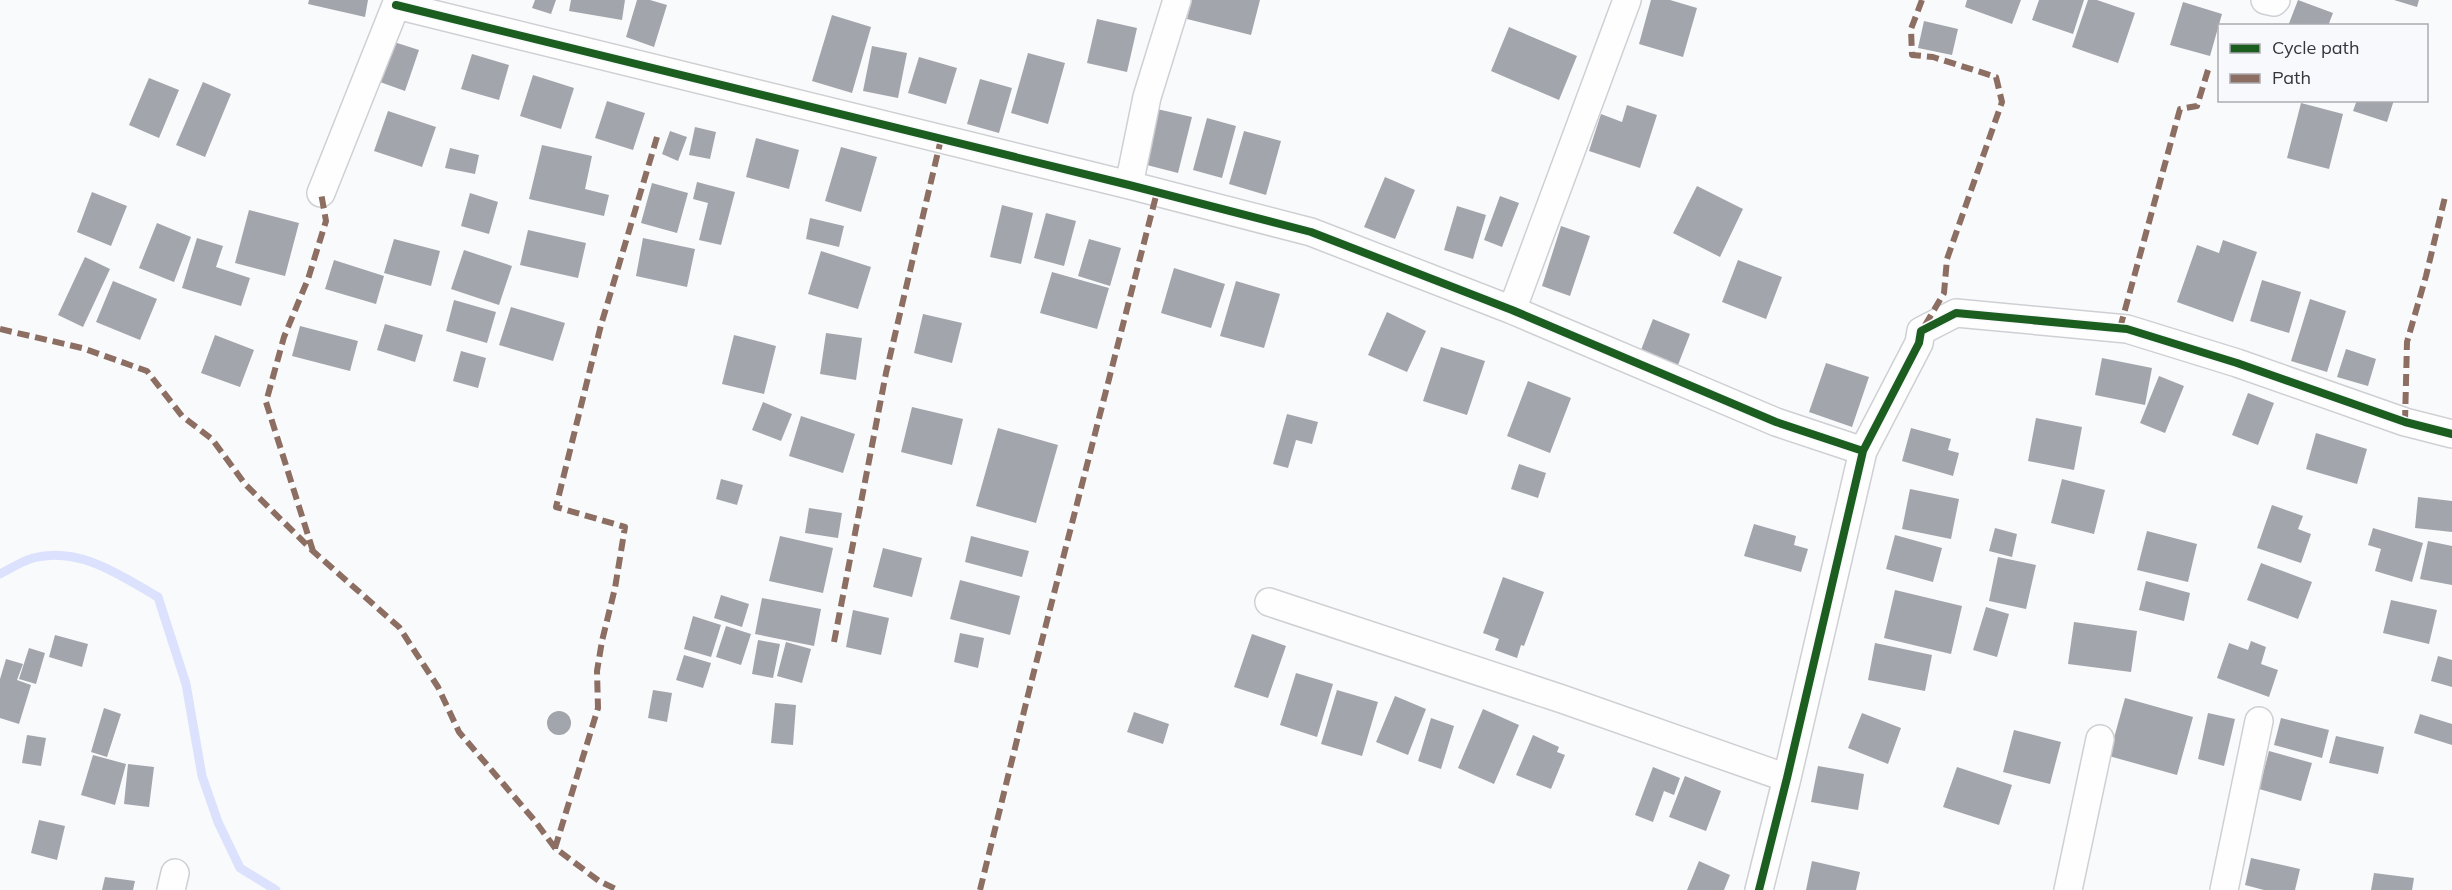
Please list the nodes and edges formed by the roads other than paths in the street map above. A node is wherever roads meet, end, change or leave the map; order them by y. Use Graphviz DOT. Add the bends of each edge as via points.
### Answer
graph roads {
  1 [pos="1177,0"];
  2 [pos="1627,0"];
  3 [pos="2265,0"];
  4 [pos="2276,0"];
  5 [pos="397,2"];
  6 [pos="1129,185"];
  7 [pos="321,193"];
  8 [pos="1512,310"];
  9 [pos="2452,434"];
  10 [pos="1863,451"];
  11 [pos="1269,602"];
  12 [pos="2259,721"];
  13 [pos="2100,739"];
  14 [pos="1787,778"];
  15 [pos="1759,890"];
  16 [pos="2068,890"];
  17 [pos="2224,890"];
  1 -- 6 [label="street" via="1147,97"];
  2 -- 8 [label="street"];
  3 -- 4 [label="street"];
  5 -- 6 [label="street"];
  5 -- 7 [label="street"];
  6 -- 8 [label="street" via="1311,232"];
  8 -- 10 [label="street" via="1776,422"];
  9 -- 10 [label="street" via="2405,422 2127,329 1956,313 1921,331 1919,343"];
  10 -- 14 [label="street"];
  11 -- 14 [label="street"];
  12 -- 17 [label="street"];
  13 -- 16 [label="street"];
  14 -- 15 [label="street"];
}
